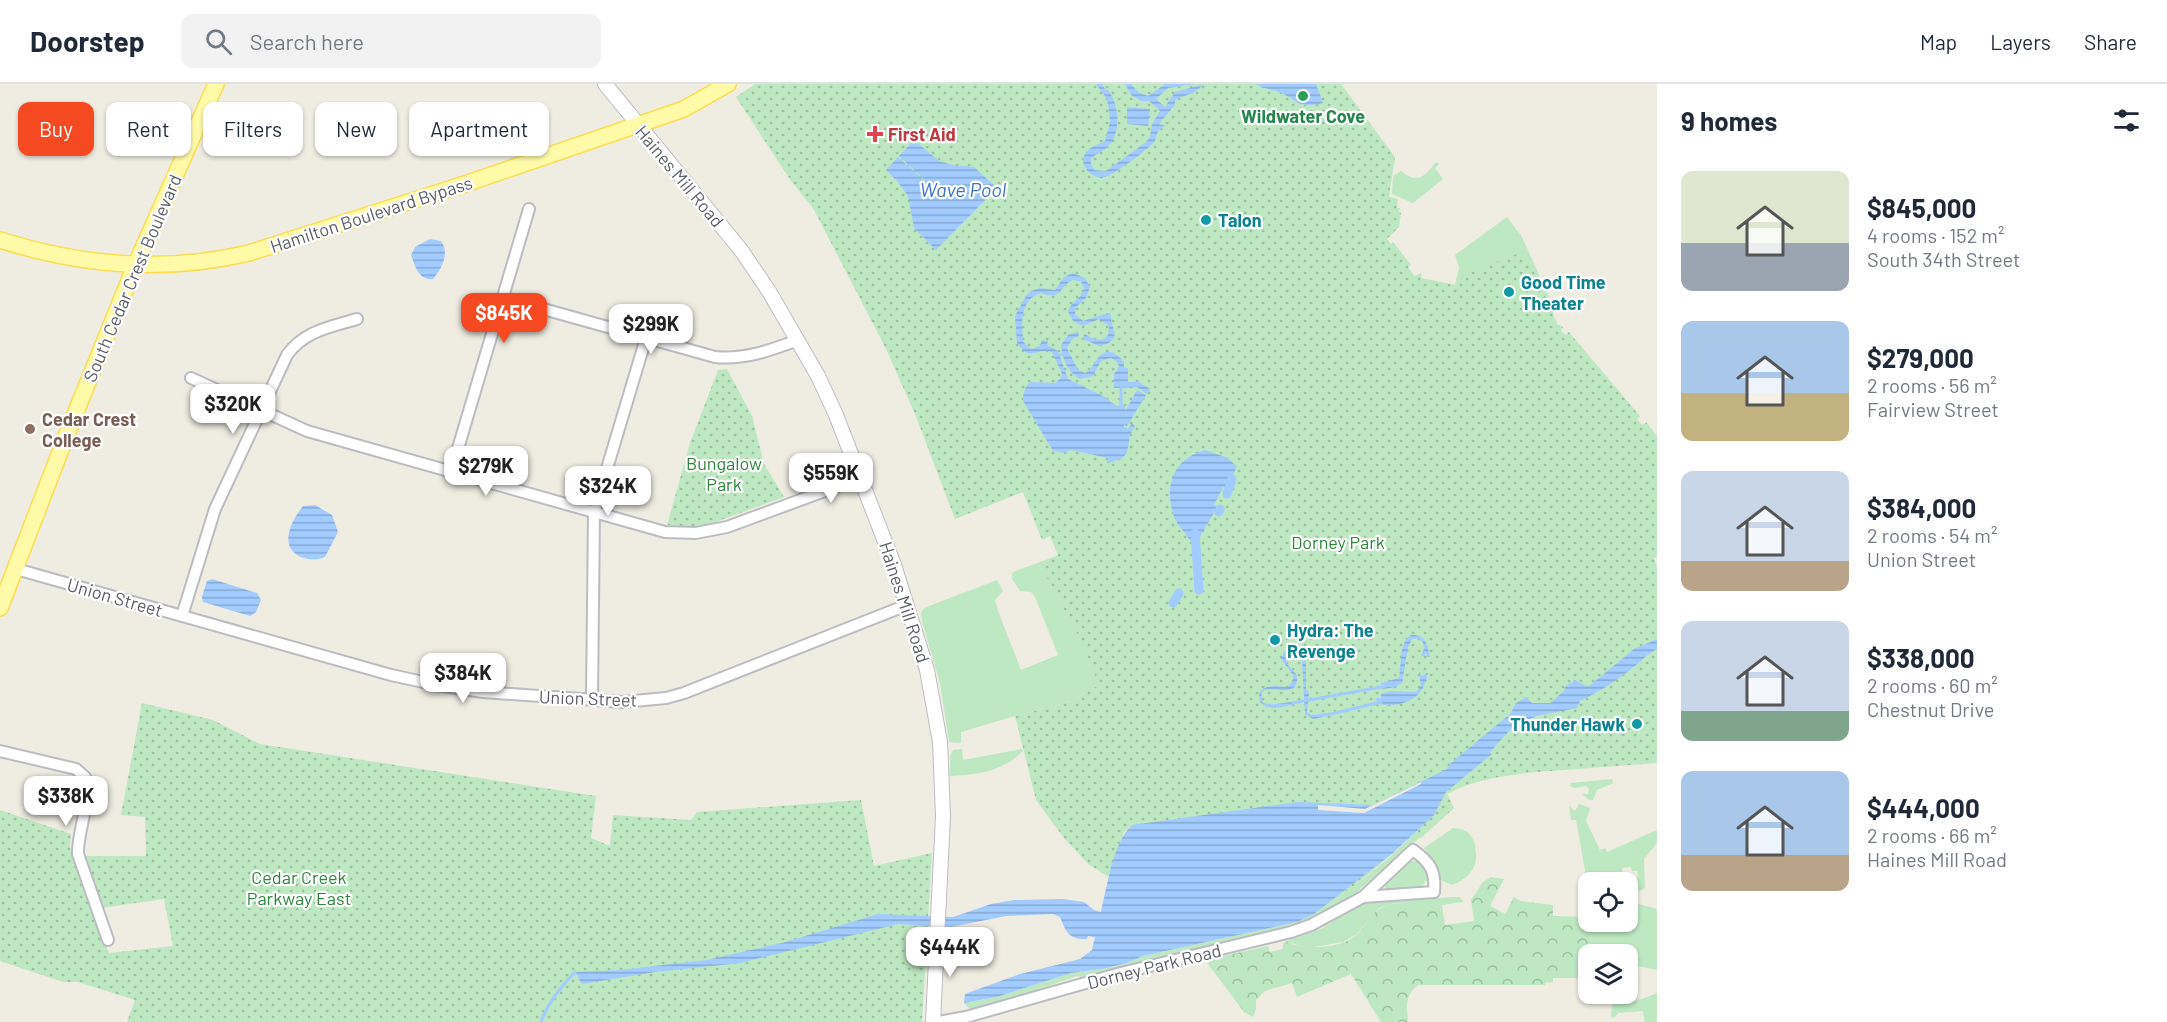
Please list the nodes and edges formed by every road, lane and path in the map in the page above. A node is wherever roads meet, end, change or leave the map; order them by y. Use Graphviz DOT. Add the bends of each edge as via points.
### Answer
graph roads {
  1 [pos="216,84"];
  2 [pos="605,84"];
  3 [pos="728,84"];
  4 [pos="638,125"];
  5 [pos="530,209"];
  6 [pos="0,240"];
  7 [pos="135,266"];
  8 [pos="504,298"];
  9 [pos="357,319"];
  10 [pos="646,338"];
  11 [pos="798,340"];
  12 [pos="191,378"];
  13 [pos="260,410"];
  14 [pos="451,472"];
  15 [pos="860,478"];
  16 [pos="594,512"];
  17 [pos="16,569"];
  18 [pos="907,605"];
  19 [pos="0,608"];
  20 [pos="182,616"];
  21 [pos="592,699"];
  22 [pos="0,751"];
  23 [pos="1363,897"];
  24 [pos="108,940"];
  25 [pos="933,1022"];
  26 [pos="939,1022"];
  1 -- 7 [label="main road, South Cedar Crest Boulevard"];
  2 -- 4 [label="street, Haines Mill Road"];
  3 -- 4 [label="main road, Hamilton Boulevard Bypass" via="684,109"];
  4 -- 7 [label="main road, Hamilton Boulevard Bypass" via="249,254 191,264"];
  4 -- 11 [label="street, Haines Mill Road" via="741,250"];
  5 -- 8 [label="street"];
  6 -- 7 [label="main road, Hamilton Boulevard Bypass" via="56,256"];
  7 -- 17 [label="main road, South Cedar Crest Boulevard"];
  8 -- 10 [label="street"];
  8 -- 14 [label="street"];
  9 -- 13 [label="street" via="299,340 282,363"];
  10 -- 11 [label="street" via="723,358 753,356"];
  10 -- 16 [label="street"];
  11 -- 15 [label="street, Haines Mill Road" via="836,415"];
  12 -- 13 [label="street"];
  13 -- 14 [label="street" via="307,431"];
  13 -- 20 [label="street" via="212,515"];
  14 -- 16 [label="street"];
  15 -- 16 [label="street" via="727,527 696,533 665,532"];
  15 -- 18 [label="street, Haines Mill Road"];
  16 -- 21 [label="street"];
  17 -- 19 [label="main road, South Cedar Crest Boulevard"];
  17 -- 20 [label="street, Union Street"];
  18 -- 21 [label="street, Union Street" via="684,693 642,701"];
  18 -- 25 [label="street, Haines Mill Road" via="927,670 940,742 942,816"];
  20 -- 21 [label="street, Union Street" via="437,685"];
  22 -- 24 [label="street" via="76,768 85,777 87,789 78,854"];
  23 -- 23 [label="street, Dorney Park Road" via="1434,892 1435,878 1427,859 1413,850"];
  23 -- 26 [label="street, Dorney Park Road" via="1291,932"];
}
